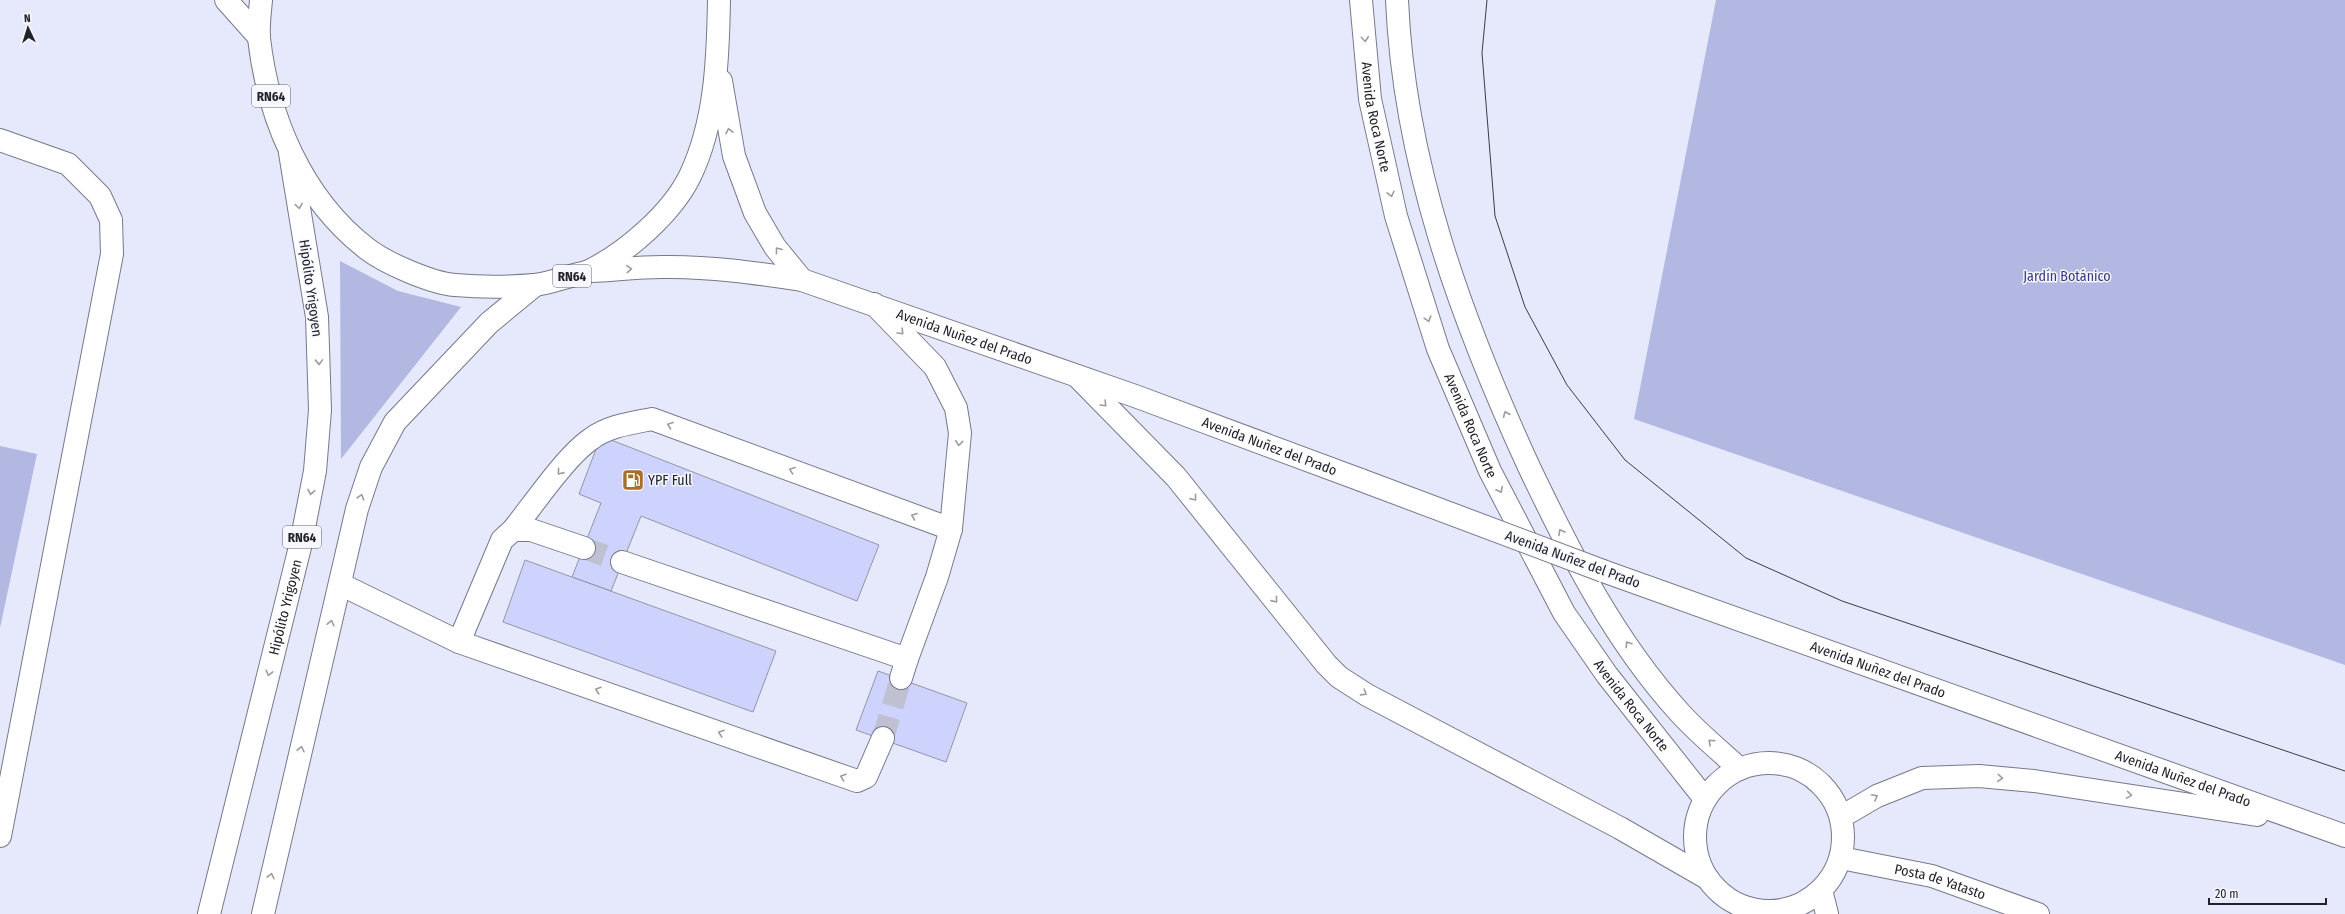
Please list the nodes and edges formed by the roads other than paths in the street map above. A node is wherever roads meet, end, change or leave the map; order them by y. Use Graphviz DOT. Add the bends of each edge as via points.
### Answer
graph roads {
  1 [pos="226,0"];
  2 [pos="261,0"];
  3 [pos="720,0"];
  4 [pos="1361,0"];
  5 [pos="1397,0"];
  6 [pos="259,36"];
  7 [pos="718,57"];
  8 [pos="0,140"];
  9 [pos="290,154"];
  10 [pos="590,271"];
  11 [pos="802,280"];
  12 [pos="535,285"];
  13 [pos="874,304"];
  14 [pos="1077,376"];
  15 [pos="951,529"];
  16 [pos="513,530"];
  17 [pos="584,548"];
  18 [pos="622,562"];
  19 [pos="340,584"];
  20 [pos="459,642"];
  21 [pos="883,738"];
  22 [pos="1740,769"];
  23 [pos="1705,799"];
  24 [pos="1841,816"];
  25 [pos="2308,823"];
  26 [pos="0,836"];
  27 [pos="2345,836"];
  28 [pos="1841,858"];
  29 [pos="1707,878"];
  30 [pos="1821,890"];
  31 [pos="1747,911"];
  32 [pos="1774,913"];
  33 [pos="209,914"];
  34 [pos="262,914"];
  35 [pos="1826,914"];
  36 [pos="2038,914"];
  1 -- 6 [label="main road"];
  2 -- 6 [label="main road, RN64"];
  3 -- 7 [label="main road, RN64"];
  4 -- 23 [label="main road, Avenida Roca Norte, one-way" via="1370,100 1396,216 1438,349 1490,471 1564,613 1607,675"];
  22 -- 5 [label="main road, one-way" via="1680,714 1600,604 1554,520 1518,442 1480,354 1446,263 1420,170 1406,105"];
  6 -- 9 [label="main road, RN64" via="271,96"];
  7 -- 10 [label="main road, RN64" via="705,134 689,177 663,213 635,241"];
  11 -- 7 [label="main road, one-way" via="775,247 755,213 734,156 724,109"];
  8 -- 26 [label="main road" via="68,164 100,196 111,220 112,254"];
  9 -- 12 [label="main road, RN64" via="310,189 329,213 367,249 404,270 453,285"];
  9 -- 33 [label="main road, Hipólito Yrigoyen / RN64, one-way" via="317,317 320,410 315,471 301,543"];
  10 -- 11 [label="main road, Avenida Nuñez del Prado, one-way" via="662,267 701,268"];
  10 -- 12 [label="main road, RN64"];
  11 -- 13 [label="main road, Avenida Nuñez del Prado"];
  19 -- 12 [label="main road, RN64, one-way" via="357,509 371,467 395,422 489,323"];
  13 -- 14 [label="main road, Avenida Nuñez del Prado"];
  13 -- 15 [label="main road, one-way" via="935,367 956,408 960,433"];
  14 -- 25 [label="main road, Avenida Nuñez del Prado, bridge" via="1603,571"];
  14 -- 29 [label="main road, one-way" via="1176,477 1339,677 1366,695 1620,828"];
  15 -- 16 [label="main road, one-way" via="652,418 612,428 591,438 571,458"];
  15 -- 18 [label="main road" via="937,577 904,668"];
  16 -- 17 [label="main road" via="532,530"];
  16 -- 20 [label="main road" via="502,540"];
  19 -- 20 [label="main road"];
  34 -- 19 [label="main road, RN64, one-way"];
  21 -- 20 [label="main road, one-way" via="866,777 857,781"];
  22 -- 23 [label="main road" via="1720,781"];
  22 -- 24 [label="main road" via="1764,763 1789,766 1812,776 1829,794"];
  23 -- 29 [label="main road" via="1697,818 1694,839 1698,860"];
  24 -- 25 [label="main road, one-way" via="1877,796 1922,778 1979,776 2034,781"];
  24 -- 28 [label="main road"];
  25 -- 27 [label="main road, Avenida Nuñez del Prado"];
  28 -- 30 [label="main road" via="1832,877"];
  28 -- 36 [label="main road, Posta de Yatasto" via="1932,876"];
  29 -- 31 [label="main road" via="1725,897"];
  30 -- 32 [label="main road" via="1809,900"];
  30 -- 35 [label="main road"];
  31 -- 32 [label="main road"];
}
